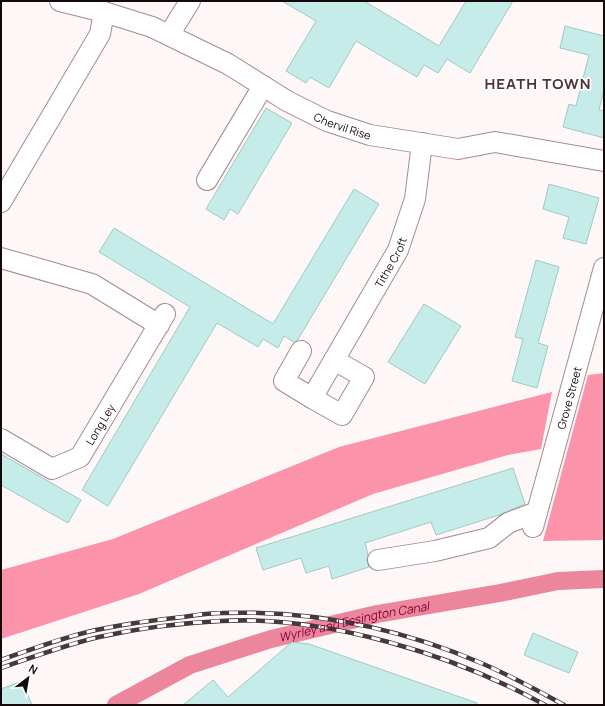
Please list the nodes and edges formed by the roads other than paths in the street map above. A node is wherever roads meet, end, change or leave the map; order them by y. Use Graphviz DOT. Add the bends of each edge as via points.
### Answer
graph roads {
  1 [pos="60,1"];
  2 [pos="190,1"];
  3 [pos="104,12"];
  4 [pos="169,35"];
  5 [pos="263,86"];
  6 [pos="422,143"];
  7 [pos="604,161"];
  8 [pos="206,180"];
  9 [pos="1,202"];
  10 [pos="1,258"];
  11 [pos="604,268"];
  12 [pos="301,351"];
  13 [pos="331,365"];
  14 [pos="312,398"];
  15 [pos="1,439"];
  16 [pos="378,560"];
  1 -- 3 [label="street, Chervil Rise"];
  2 -- 4 [label="street"];
  3 -- 4 [label="street, Chervil Rise"];
  3 -- 9 [label="street" via="100,34"];
  4 -- 5 [label="street, Chervil Rise" via="228,64"];
  5 -- 6 [label="street, Chervil Rise" via="327,121 370,135"];
  5 -- 8 [label="street"];
  6 -- 7 [label="street, Chervil Rise" via="458,149 495,142"];
  6 -- 13 [label="street, Tithe Croft" via="415,199 398,250"];
  10 -- 15 [label="street, Long Ley" via="92,284 162,319 80,456 52,470"];
  11 -- 16 [label="street, Grove Street" via="535,520 508,523 489,538 435,551"];
  12 -- 14 [label="street" via="284,381"];
  13 -- 14 [label="street, Tithe Croft"];
  13 -- 14 [label="street" via="364,377 342,415"];
}
